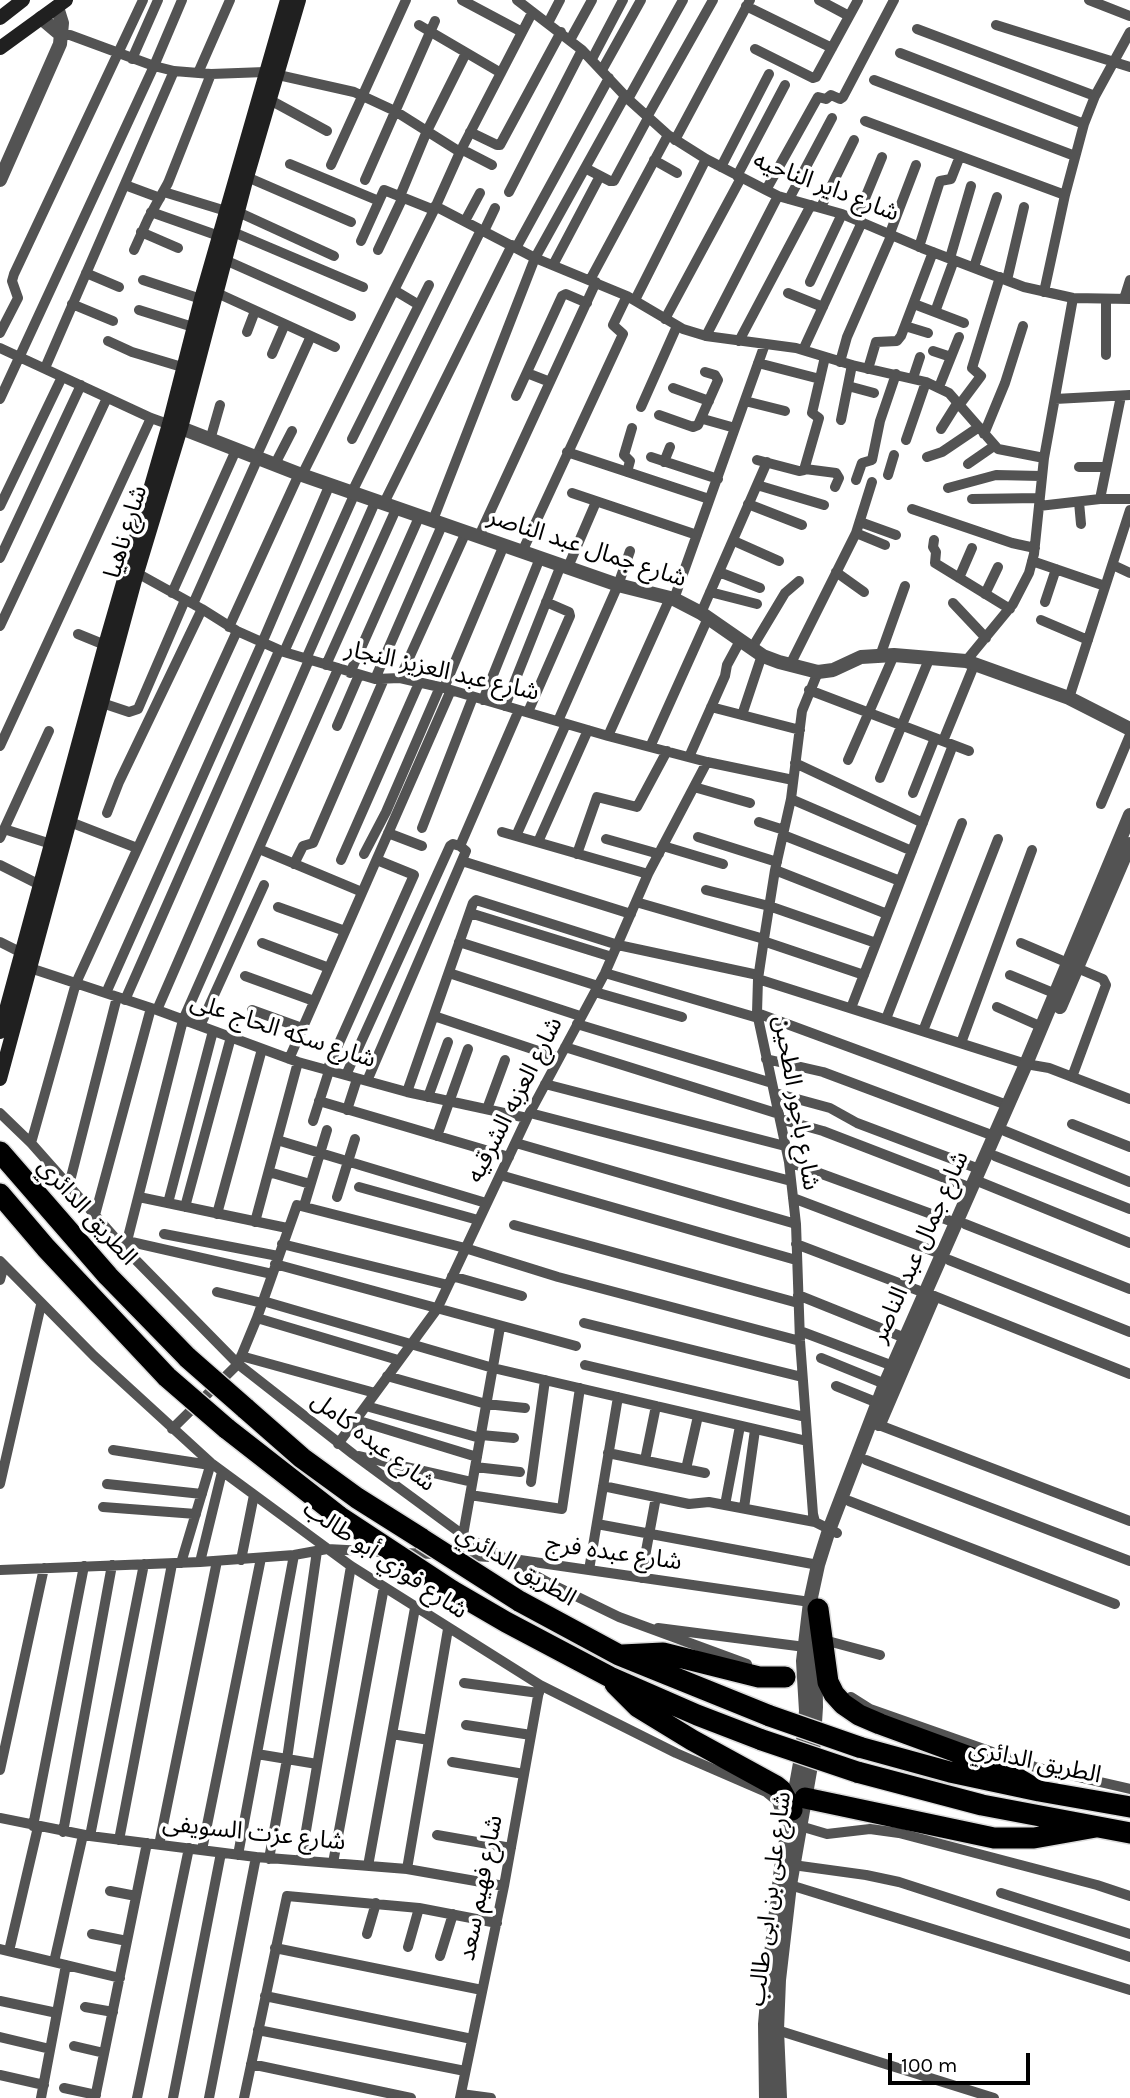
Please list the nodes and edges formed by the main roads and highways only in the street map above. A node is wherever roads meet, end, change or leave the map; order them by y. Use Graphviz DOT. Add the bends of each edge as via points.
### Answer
graph roads {
  1 [pos="23,0"];
  2 [pos="287,0"];
  3 [pos="299,0"];
  4 [pos="61,3"];
  5 [pos="0,18"];
  6 [pos="0,48"];
  7 [pos="271,73"];
  8 [pos="232,212"];
  9 [pos="226,234"];
  10 [pos="175,426"];
  11 [pos="2,1015"];
  12 [pos="0,1032"];
  13 [pos="0,1079"];
  14 [pos="2,1155"];
  15 [pos="0,1194"];
  16 [pos="816,1602"];
  17 [pos="619,1655"];
  18 [pos="610,1677"];
  19 [pos="794,1680"];
  20 [pos="1040,1791"];
  21 [pos="1130,1807"];
  22 [pos="1096,1827"];
  23 [pos="1130,1833"];
  1 -- 5 [label="main road"];
  2 -- 7 [label="main road, شارع ناهيا"];
  3 -- 7 [label="main road, شارع ناهيا"];
  4 -- 6 [label="main road"];
  7 -- 8 [label="main road, شارع ناهيا"];
  7 -- 8 [label="main road, شارع ناهيا" via="270,100"];
  8 -- 9 [label="main road, شارع ناهيا"];
  9 -- 10 [label="main road, شارع ناهيا" via="217,293"];
  9 -- 10 [label="main road, شارع ناهيا" via="182,367"];
  10 -- 11 [label="main road, شارع ناهيا" via="105,645"];
  10 -- 13 [label="main road, شارع ناهيا"];
  11 -- 12 [label="main road, شارع ناهيا"];
  14 -- 17 [label="highway, الطريق الدائري, bridge" via="108,1276 188,1358 302,1458 519,1601"];
  15 -- 18 [label="highway, الطريق الدائري, bridge" via="167,1377 226,1428 340,1517 451,1590"];
  16 -- 20 [label="highway" via="828,1682 843,1704 880,1724 1000,1768"];
  17 -- 19 [label="highway" via="663,1653 759,1677"];
  17 -- 20 [label="highway, الطريق الدائري, bridge" via="770,1716 859,1746"];
  18 -- 22 [label="highway, الطريق الدائري, bridge" via="697,1716 857,1772 982,1805"];
  18 -- 22 [label="highway" via="638,1707 776,1786 797,1815 994,1838 1034,1838"];
  20 -- 21 [label="highway, الطريق الدائري"];
  22 -- 23 [label="highway, الطريق الدائري"];
}
